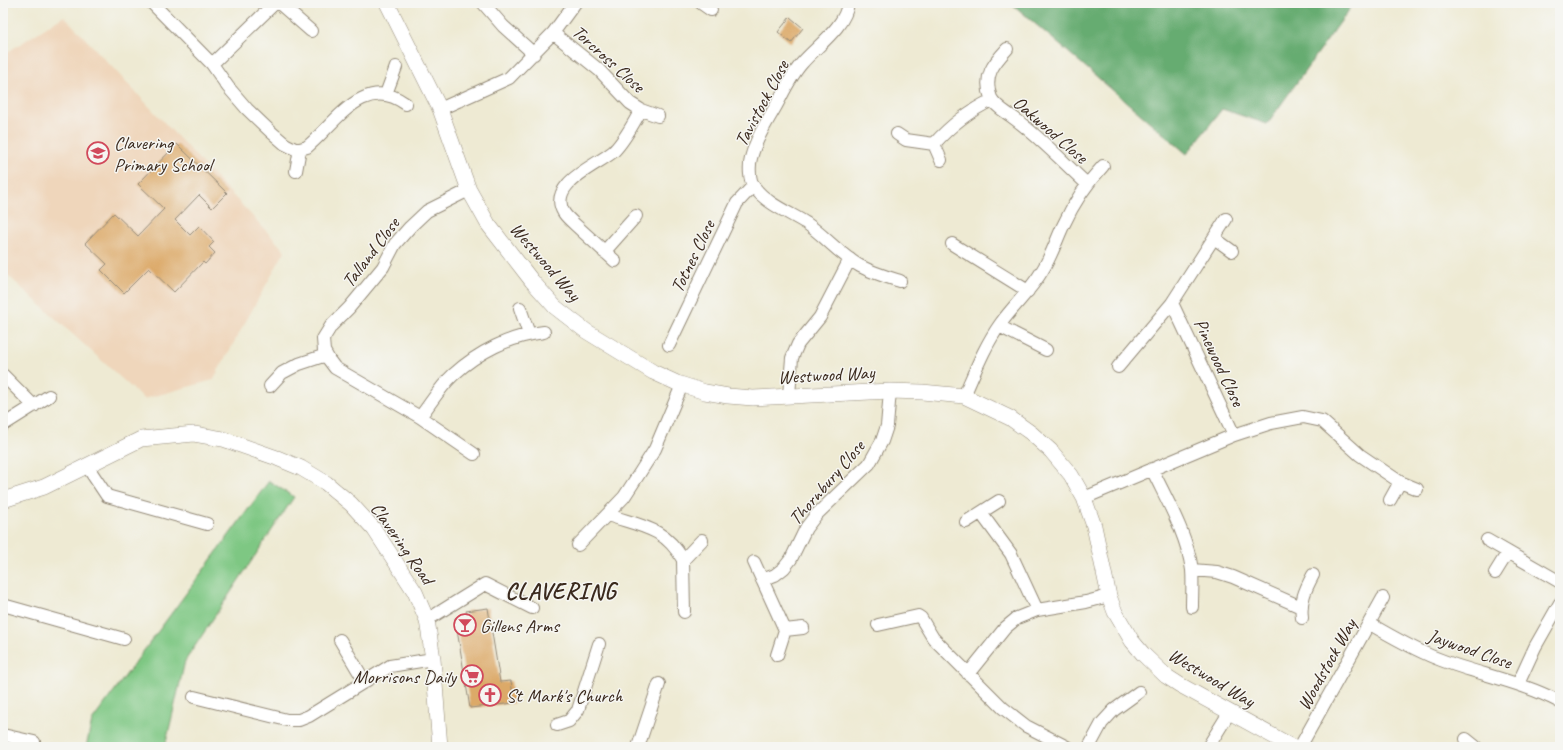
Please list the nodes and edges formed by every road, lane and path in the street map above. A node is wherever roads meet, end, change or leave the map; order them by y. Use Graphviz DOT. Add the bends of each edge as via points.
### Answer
graph roads {
  1 [pos="152,3"];
  2 [pos="275,3"];
  3 [pos="279,3"];
  4 [pos="387,3"];
  5 [pos="482,3"];
  6 [pos="575,3"];
  7 [pos="701,3"];
  8 [pos="848,3"];
  9 [pos="711,10"];
  10 [pos="311,31"];
  11 [pos="553,33"];
  12 [pos="1007,49"];
  13 [pos="534,54"];
  14 [pos="212,64"];
  15 [pos="396,67"];
  16 [pos="386,94"];
  17 [pos="992,100"];
  18 [pos="406,104"];
  19 [pos="440,109"];
  20 [pos="641,110"];
  21 [pos="658,116"];
  22 [pos="897,134"];
  23 [pos="934,144"];
  24 [pos="300,149"];
  25 [pos="941,160"];
  26 [pos="1103,166"];
  27 [pos="296,171"];
  28 [pos="1087,184"];
  29 [pos="753,186"];
  30 [pos="469,190"];
  31 [pos="636,216"];
  32 [pos="1226,218"];
  33 [pos="1214,238"];
  34 [pos="952,244"];
  35 [pos="1232,251"];
  36 [pos="604,252"];
  37 [pos="850,259"];
  38 [pos="615,261"];
  39 [pos="900,281"];
  40 [pos="1028,291"];
  41 [pos="1172,303"];
  42 [pos="520,308"];
  43 [pos="999,326"];
  44 [pos="544,332"];
  45 [pos="529,334"];
  46 [pos="669,345"];
  47 [pos="1046,350"];
  48 [pos="326,355"];
  49 [pos="1118,367"];
  50 [pos="3,375"];
  51 [pos="682,385"];
  52 [pos="270,386"];
  53 [pos="890,391"];
  54 [pos="788,395"];
  55 [pos="50,396"];
  56 [pos="964,396"];
  57 [pos="34,406"];
  58 [pos="420,417"];
  59 [pos="3,425"];
  60 [pos="1234,436"];
  61 [pos="474,454"];
  62 [pos="87,466"];
  63 [pos="1152,469"];
  64 [pos="1400,482"];
  65 [pos="1417,489"];
  66 [pos="1084,498"];
  67 [pos="3,500"];
  68 [pos="1390,500"];
  69 [pos="999,502"];
  70 [pos="981,513"];
  71 [pos="608,515"];
  72 [pos="966,522"];
  73 [pos="207,524"];
  74 [pos="702,540"];
  75 [pos="1487,540"];
  76 [pos="578,545"];
  77 [pos="1508,552"];
  78 [pos="683,560"];
  79 [pos="754,562"];
  80 [pos="1192,570"];
  81 [pos="1495,573"];
  82 [pos="1313,575"];
  83 [pos="762,580"];
  84 [pos="1560,582"];
  85 [pos="1109,596"];
  86 [pos="1383,598"];
  87 [pos="1560,603"];
  88 [pos="3,604"];
  89 [pos="1192,607"];
  90 [pos="532,608"];
  91 [pos="1037,610"];
  92 [pos="684,612"];
  93 [pos="427,620"];
  94 [pos="1370,624"];
  95 [pos="878,625"];
  96 [pos="804,628"];
  97 [pos="785,630"];
  98 [pos="124,639"];
  99 [pos="340,640"];
  100 [pos="599,644"];
  101 [pos="777,655"];
  102 [pos="433,659"];
  103 [pos="968,674"];
  104 [pos="365,682"];
  105 [pos="659,684"];
  106 [pos="1518,684"];
  107 [pos="1139,692"];
  108 [pos="194,698"];
  109 [pos="1560,702"];
  110 [pos="1229,713"];
  111 [pos="557,725"];
  112 [pos="3,735"];
  113 [pos="1466,739"];
  114 [pos="34,742"];
  115 [pos="440,747"];
  116 [pos="638,747"];
  117 [pos="1067,747"];
  118 [pos="1089,747"];
  119 [pos="1208,747"];
  120 [pos="1294,747"];
  121 [pos="1300,747"];
  122 [pos="1476,747"];
  1 -- 14 [label="street"];
  2 -- 14 [label="street"];
  3 -- 10 [label="street"];
  4 -- 19 [label="street, Westwood Way"];
  5 -- 13 [label="street"];
  6 -- 11 [label="street, Torcross Close"];
  7 -- 9 [label="street"];
  8 -- 29 [label="street, Tavistock Close" via="840,22 786,84 758,138 751,159 750,173"];
  11 -- 13 [label="street, Torcross Close"];
  11 -- 20 [label="street, Torcross Close" via="599,70 630,103"];
  12 -- 17 [label="street, Oakwood Close" via="993,65 988,80"];
  13 -- 19 [label="street, Torcross Close" via="510,78"];
  14 -- 24 [label="street" via="247,109 285,144"];
  15 -- 16 [label="street"];
  16 -- 18 [label="street" via="399,98"];
  16 -- 24 [label="street" via="367,96 353,103 314,141"];
  17 -- 23 [label="street, Oakwood Close" via="964,116"];
  17 -- 28 [label="street, Oakwood Close" via="1033,133"];
  19 -- 30 [label="street, Westwood Way"];
  20 -- 21 [label="street, Torcross Close"];
  20 -- 36 [label="street, Torcross Close" via="614,150 575,177 562,193 560,202 564,212"];
  22 -- 23 [label="street" via="906,140"];
  23 -- 25 [label="street"];
  24 -- 27 [label="street"];
  26 -- 28 [label="street, Oakwood Close"];
  28 -- 40 [label="street, Oakwood Close" via="1064,224 1043,270"];
  29 -- 37 [label="street" via="771,204 810,226"];
  29 -- 46 [label="street, Totnes Close" via="738,203"];
  30 -- 48 [label="street, Talland Close" via="427,211 395,244 383,267 331,326 323,339"];
  30 -- 51 [label="street, Westwood Way" via="504,247 555,308 586,331 647,368"];
  31 -- 36 [label="street"];
  32 -- 33 [label="street, Pinewood Close"];
  33 -- 35 [label="street"];
  33 -- 41 [label="street, Pinewood Close"];
  34 -- 40 [label="street"];
  36 -- 38 [label="street, Torcross Close"];
  37 -- 39 [label="street" via="860,266"];
  37 -- 54 [label="street" via="824,311 798,344 792,358"];
  40 -- 43 [label="street, Oakwood Close"];
  41 -- 49 [label="street, Pinewood Close"];
  41 -- 60 [label="street, Pinewood Close"];
  42 -- 45 [label="street"];
  43 -- 47 [label="street"];
  43 -- 56 [label="street, Oakwood Close" via="983,351"];
  44 -- 45 [label="street"];
  45 -- 58 [label="street" via="491,348 472,360 452,376"];
  48 -- 52 [label="street" via="282,373"];
  48 -- 58 [label="street" via="335,368"];
  50 -- 57 [label="street"];
  51 -- 54 [label="street, Westwood Way" via="728,396 753,398"];
  51 -- 71 [label="street" via="655,449 624,497"];
  53 -- 54 [label="street, Westwood Way"];
  53 -- 56 [label="street, Westwood Way"];
  53 -- 83 [label="street, Thornbury Close" via="885,431 869,464 816,515 784,568"];
  55 -- 57 [label="street"];
  56 -- 66 [label="street, Westwood Way" via="1010,418 1031,433 1051,451 1071,475"];
  57 -- 59 [label="street"];
  58 -- 61 [label="street"];
  60 -- 63 [label="street, Pinewood Close"];
  60 -- 64 [label="street, Pinewood Close" via="1271,423 1303,417 1322,421 1360,455"];
  62 -- 67 [label="street, Clavering Road" via="44,487"];
  62 -- 73 [label="street" via="107,496"];
  62 -- 93 [label="street, Clavering Road" via="141,439 194,434 223,439 301,468 326,483 351,504 374,529 415,592"];
  63 -- 66 [label="street, Pinewood Close"];
  63 -- 80 [label="street" via="1180,529"];
  64 -- 65 [label="street, Pinewood Close"];
  64 -- 68 [label="street"];
  66 -- 85 [label="street, Westwood Way" via="1094,526"];
  69 -- 70 [label="street"];
  70 -- 72 [label="street"];
  70 -- 91 [label="street" via="1011,554"];
  71 -- 76 [label="street"];
  71 -- 78 [label="street" via="650,528 668,540"];
  74 -- 78 [label="street"];
  75 -- 77 [label="street"];
  77 -- 81 [label="street"];
  77 -- 84 [label="street"];
  78 -- 92 [label="street"];
  79 -- 83 [label="street"];
  80 -- 82 [label="street" via="1217,572 1233,577 1302,612 1305,589"];
  80 -- 89 [label="street"];
  83 -- 97 [label="street"];
  85 -- 91 [label="street"];
  85 -- 110 [label="street, Westwood Way" via="1123,627 1154,666 1180,685"];
  86 -- 94 [label="street, Woodstock Way"];
  87 -- 106 [label="street"];
  88 -- 98 [label="street"];
  90 -- 93 [label="street" via="485,584"];
  91 -- 103 [label="street" via="1017,618 1005,628"];
  93 -- 102 [label="street, Clavering Road"];
  94 -- 106 [label="street, Jaywood Close" via="1441,660"];
  94 -- 121 [label="street, Woodstock Way"];
  95 -- 103 [label="street" via="918,616 933,638"];
  96 -- 97 [label="street"];
  97 -- 101 [label="street"];
  99 -- 104 [label="street"];
  100 -- 111 [label="street" via="578,710 569,721"];
  102 -- 104 [label="street" via="390,666"];
  102 -- 115 [label="street, Clavering Road"];
  103 -- 117 [label="street" via="1026,726"];
  104 -- 108 [label="street" via="299,720 287,720"];
  105 -- 116 [label="street"];
  106 -- 109 [label="street, Jaywood Close"];
  107 -- 118 [label="street" via="1114,710 1102,723"];
  110 -- 119 [label="street"];
  110 -- 120 [label="street, Westwood Way"];
  112 -- 114 [label="street"];
  113 -- 122 [label="street"];
}
